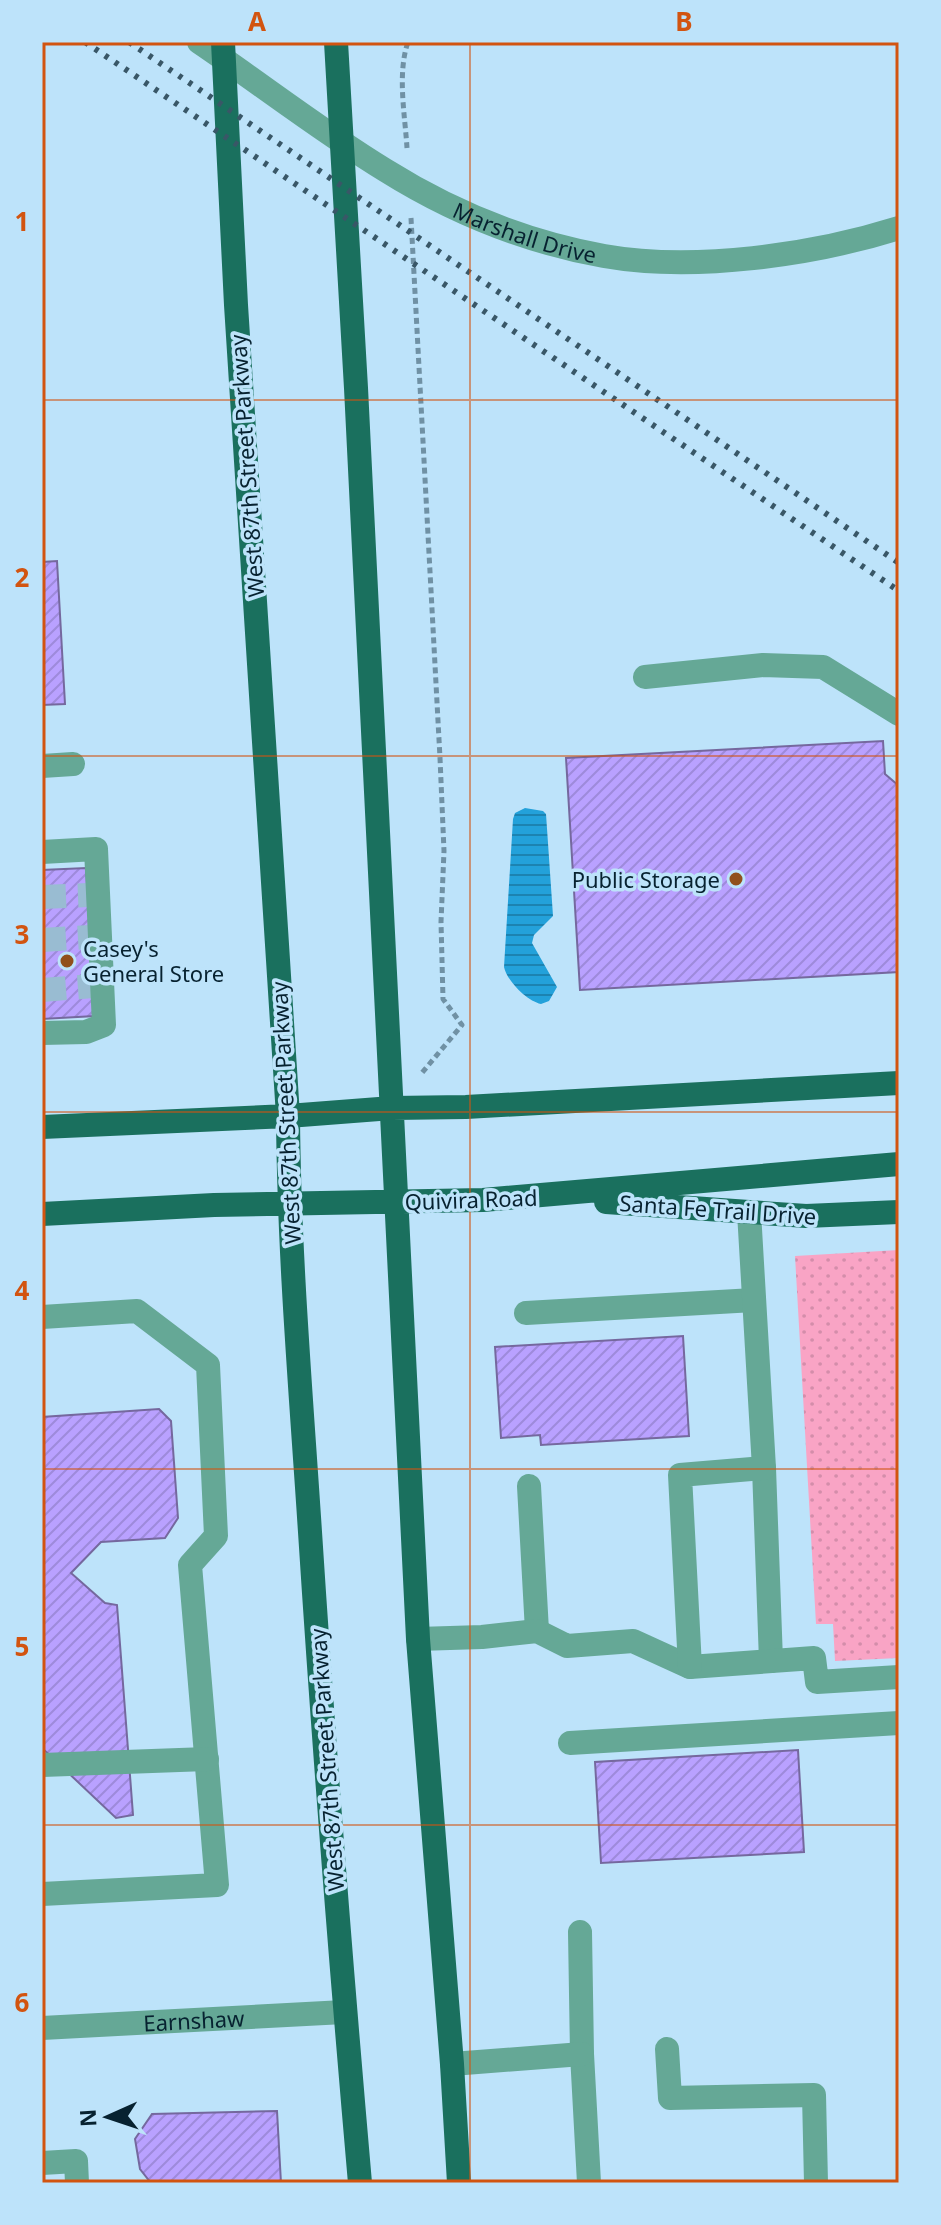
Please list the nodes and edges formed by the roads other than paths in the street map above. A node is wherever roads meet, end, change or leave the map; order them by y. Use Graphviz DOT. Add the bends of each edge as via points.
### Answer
graph roads {
  1 [pos="199,42"];
  2 [pos="223,42"];
  3 [pos="336,42"];
  4 [pos="899,228"];
  5 [pos="645,677"];
  6 [pos="899,714"];
  7 [pos="73,764"];
  8 [pos="42,766"];
  9 [pos="42,852"];
  10 [pos="42,1033"];
  11 [pos="899,1083"];
  12 [pos="392,1108"];
  13 [pos="288,1116"];
  14 [pos="42,1127"];
  15 [pos="899,1164"];
  16 [pos="536,1197"];
  17 [pos="397,1202"];
  18 [pos="289,1205"];
  19 [pos="749,1212"];
  20 [pos="899,1212"];
  21 [pos="42,1214"];
  22 [pos="754,1300"];
  23 [pos="526,1313"];
  24 [pos="42,1317"];
  25 [pos="764,1468"];
  26 [pos="529,1486"];
  27 [pos="537,1631"];
  28 [pos="418,1639"];
  29 [pos="771,1661"];
  30 [pos="690,1667"];
  31 [pos="899,1677"];
  32 [pos="899,1723"];
  33 [pos="570,1743"];
  34 [pos="207,1759"];
  35 [pos="42,1765"];
  36 [pos="42,1894"];
  37 [pos="580,1932"];
  38 [pos="344,2012"];
  39 [pos="42,2028"];
  40 [pos="667,2049"];
  41 [pos="582,2054"];
  42 [pos="452,2064"];
  43 [pos="42,2163"];
  44 [pos="77,2183"];
  45 [pos="360,2183"];
  46 [pos="459,2183"];
  47 [pos="589,2183"];
  48 [pos="816,2183"];
  1 -- 4 [label="street, Marshall Drive" via="385,171 496,227 552,245 607,257 712,261 806,250"];
  2 -- 13 [label="main road, West 87th Street Parkway"];
  3 -- 12 [label="main road"];
  5 -- 6 [label="street" via="763,665 823,667"];
  7 -- 8 [label="street"];
  9 -- 10 [label="street" via="96,849 93,895 104,1025 86,1032"];
  11 -- 12 [label="main road"];
  12 -- 13 [label="main road"];
  12 -- 17 [label="main road"];
  13 -- 14 [label="main road"];
  13 -- 18 [label="main road, West 87th Street Parkway"];
  15 -- 16 [label="main road, Quivira Road"];
  16 -- 17 [label="main road, Quivira Road"];
  16 -- 19 [label="main road, Santa Fe Trail Drive"];
  17 -- 18 [label="main road, Quivira Road"];
  17 -- 28 [label="main road"];
  18 -- 21 [label="main road, Quivira Road"];
  18 -- 38 [label="main road, West 87th Street Parkway"];
  19 -- 20 [label="main road, Santa Fe Trail Drive"];
  19 -- 22 [label="street"];
  22 -- 23 [label="street"];
  22 -- 25 [label="street"];
  24 -- 34 [label="street" via="137,1311 208,1365 216,1536 190,1565"];
  25 -- 29 [label="street"];
  25 -- 30 [label="street" via="680,1475"];
  26 -- 27 [label="street"];
  27 -- 28 [label="street"];
  27 -- 30 [label="street" via="567,1646 633,1641"];
  28 -- 42 [label="main road"];
  29 -- 30 [label="street"];
  29 -- 31 [label="street" via="814,1658 817,1682"];
  32 -- 33 [label="street"];
  34 -- 35 [label="street"];
  34 -- 36 [label="street" via="217,1885"];
  37 -- 41 [label="street"];
  38 -- 39 [label="street, Earnshaw"];
  38 -- 45 [label="main road, West 87th Street Parkway"];
  40 -- 48 [label="street" via="670,2098 814,2095"];
  41 -- 42 [label="street"];
  41 -- 47 [label="street"];
  42 -- 46 [label="main road"];
  43 -- 44 [label="street" via="76,2161"];
}
